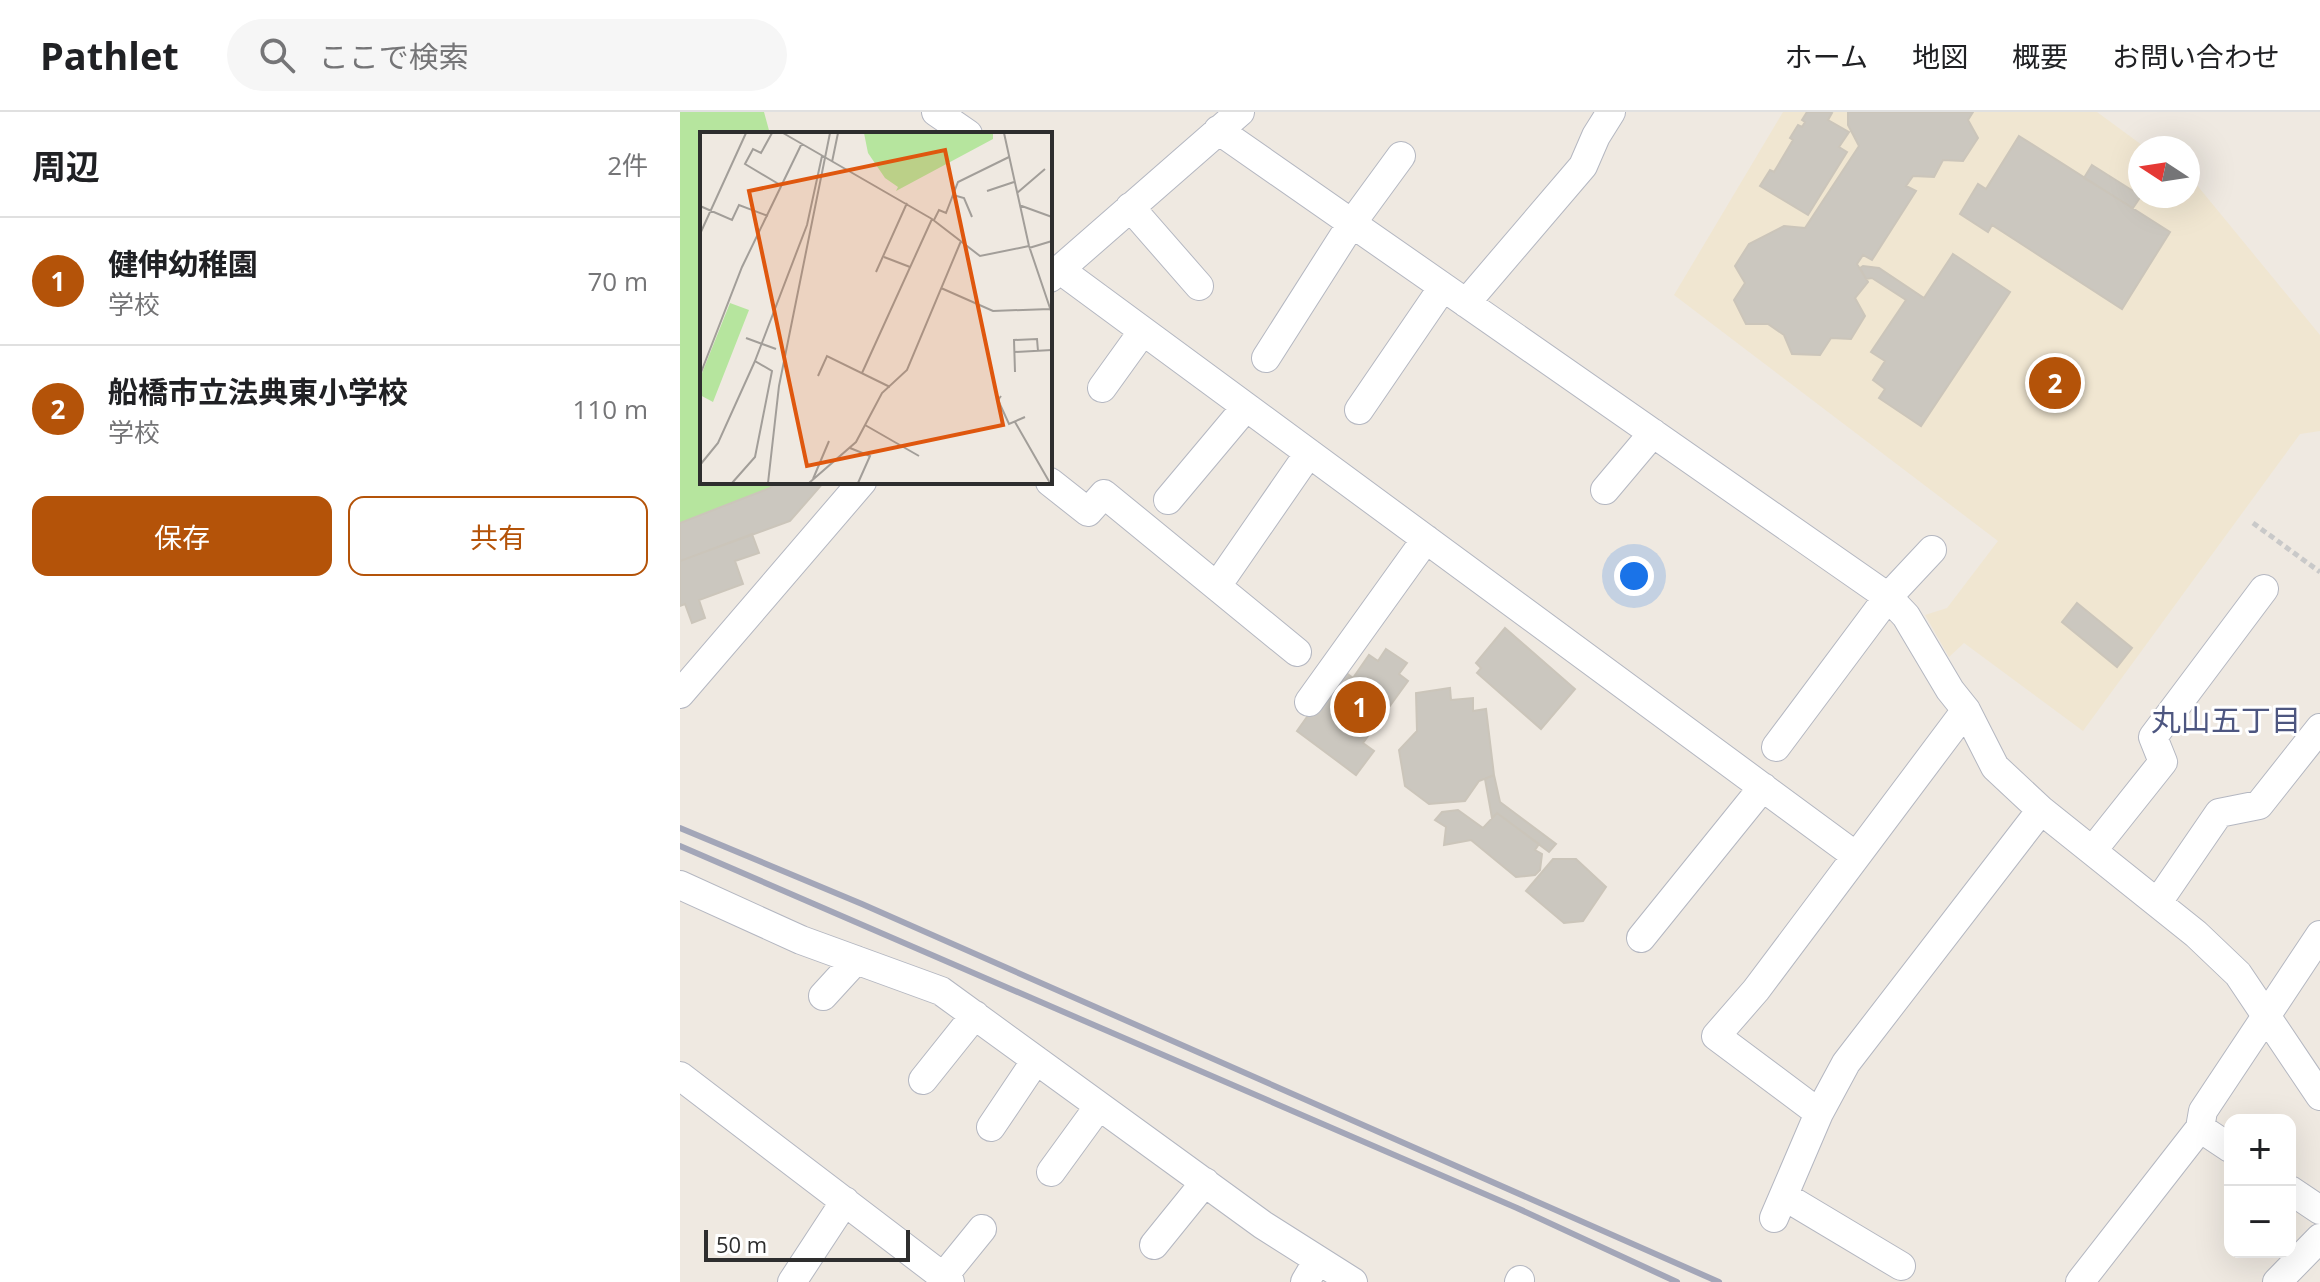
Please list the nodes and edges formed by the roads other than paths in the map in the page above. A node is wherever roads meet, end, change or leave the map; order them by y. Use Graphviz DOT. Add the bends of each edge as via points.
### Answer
graph roads {
  1 [pos="1240,112"];
  2 [pos="1611,112"];
  3 [pos="1218,130"];
  4 [pos="1401,156"];
  5 [pos="1130,207"];
  6 [pos="1352,223"];
  7 [pos="1057,264"];
  8 [pos="1199,286"];
  9 [pos="1443,287"];
  10 [pos="1466,303"];
  11 [pos="1143,331"];
  12 [pos="1266,358"];
  13 [pos="1102,388"];
  14 [pos="1246,407"];
  15 [pos="1359,410"];
  16 [pos="1653,433"];
  17 [pos="1309,453"];
  18 [pos="860,484"];
  19 [pos="1052,484"];
  20 [pos="1605,490"];
  21 [pos="1168,500"];
  22 [pos="1426,539"];
  23 [pos="1932,550"];
  24 [pos="1217,586"];
  25 [pos="2264,589"];
  26 [pos="1888,597"];
  27 [pos="1297,652"];
  28 [pos="680,694"];
  29 [pos="1309,702"];
  30 [pos="1966,710"];
  31 [pos="2320,728"];
  32 [pos="1776,747"];
  33 [pos="1763,787"];
  34 [pos="2041,810"];
  35 [pos="2093,850"];
  36 [pos="1856,856"];
  37 [pos="680,885"];
  38 [pos="2158,902"];
  39 [pos="2320,935"];
  40 [pos="1641,938"];
  41 [pos="856,960"];
  42 [pos="823,996"];
  43 [pos="2266,1013"];
  44 [pos="975,1015"];
  45 [pos="1036,1060"];
  46 [pos="923,1080"];
  47 [pos="683,1084"];
  48 [pos="2320,1096"];
  49 [pos="1099,1106"];
  50 [pos="1819,1113"];
  51 [pos="991,1127"];
  52 [pos="2200,1128"];
  53 [pos="2224,1144"];
  54 [pos="1051,1172"];
  55 [pos="1205,1182"];
  56 [pos="2296,1194"];
  57 [pos="845,1201"];
  58 [pos="2320,1210"];
  59 [pos="982,1229"];
  60 [pos="2320,1238"];
  61 [pos="1154,1245"];
  62 [pos="1901,1266"];
  63 [pos="1312,1271"];
  64 [pos="946,1280"];
  65 [pos="792,1282"];
  66 [pos="1353,1282"];
  67 [pos="2080,1282"];
  68 [pos="2277,1282"];
  1 -- 3 [label="street"];
  2 -- 10 [label="street" via="1583,166"];
  3 -- 5 [label="street"];
  3 -- 6 [label="street"];
  4 -- 6 [label="street"];
  5 -- 7 [label="street"];
  5 -- 8 [label="street"];
  6 -- 9 [label="street"];
  6 -- 12 [label="street"];
  7 -- 11 [label="street"];
  9 -- 10 [label="street"];
  9 -- 15 [label="street"];
  10 -- 16 [label="street"];
  11 -- 13 [label="street"];
  11 -- 14 [label="street"];
  14 -- 17 [label="street"];
  14 -- 21 [label="street"];
  16 -- 20 [label="street"];
  16 -- 26 [label="street"];
  17 -- 22 [label="street"];
  17 -- 24 [label="street"];
  18 -- 28 [label="street"];
  19 -- 24 [label="street" via="1088,512 1104,494"];
  22 -- 29 [label="street"];
  22 -- 33 [label="street"];
  23 -- 26 [label="street"];
  24 -- 27 [label="street"];
  25 -- 35 [label="street" via="2153,737 2163,762"];
  26 -- 30 [label="street" via="1906,616"];
  26 -- 32 [label="street"];
  30 -- 34 [label="street" via="1995,767"];
  30 -- 36 [label="street"];
  31 -- 38 [label="street" via="2259,805 2219,813"];
  33 -- 36 [label="street"];
  33 -- 40 [label="street"];
  34 -- 35 [label="street"];
  34 -- 50 [label="street" via="1846,1063"];
  35 -- 38 [label="street"];
  36 -- 50 [label="street" via="1716,1036"];
  37 -- 41 [label="street"];
  38 -- 43 [label="street" via="2238,974"];
  39 -- 43 [label="street"];
  41 -- 42 [label="street"];
  41 -- 44 [label="street" via="941,991"];
  43 -- 48 [label="street"];
  43 -- 52 [label="street" via="2203,1111"];
  44 -- 45 [label="street"];
  44 -- 46 [label="street"];
  45 -- 49 [label="street"];
  45 -- 51 [label="street"];
  47 -- 57 [label="street"];
  49 -- 54 [label="street"];
  49 -- 55 [label="street"];
  50 -- 62 [label="street" via="1779,1207"];
  52 -- 53 [label="street"];
  52 -- 67 [label="street"];
  55 -- 61 [label="street"];
  55 -- 63 [label="street" via="1263,1225"];
  56 -- 58 [label="street"];
  57 -- 64 [label="street"];
  57 -- 65 [label="street"];
  59 -- 64 [label="street"];
  60 -- 68 [label="street"];
  63 -- 66 [label="street"];
}
